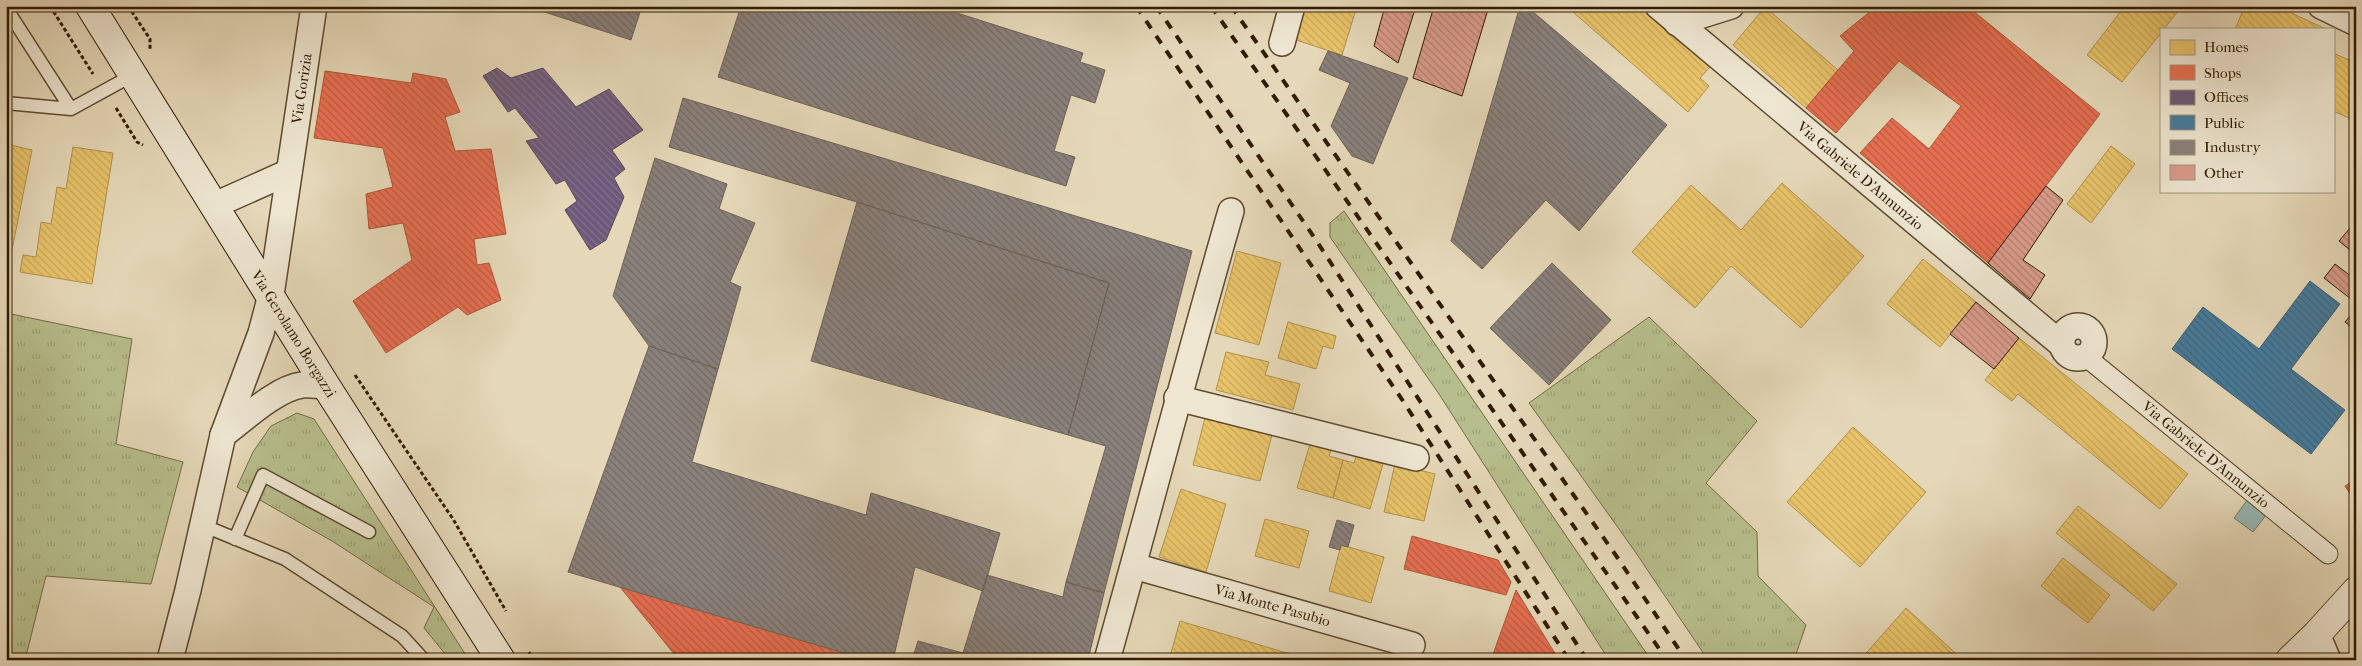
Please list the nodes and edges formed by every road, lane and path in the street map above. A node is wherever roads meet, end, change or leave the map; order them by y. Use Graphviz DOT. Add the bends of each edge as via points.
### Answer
graph roads {
  1 [pos="90,6"];
  2 [pos="128,6"];
  3 [pos="314,6"];
  4 [pos="1292,6"];
  5 [pos="1658,6"];
  6 [pos="1731,6"];
  7 [pos="2321,6"];
  8 [pos="6,8"];
  9 [pos="1677,23"];
  10 [pos="2356,23"];
  11 [pos="1282,43"];
  12 [pos="141,64"];
  13 [pos="6,104"];
  14 [pos="71,109"];
  15 [pos="289,172"];
  16 [pos="215,205"];
  17 [pos="1231,211"];
  18 [pos="271,295"];
  19 [pos="2085,356"];
  20 [pos="353,372"];
  21 [pos="326,386"];
  22 [pos="1177,398"];
  23 [pos="223,436"];
  24 [pos="1416,458"];
  25 [pos="202,525"];
  26 [pos="369,532"];
  27 [pos="235,539"];
  28 [pos="2328,554"];
  29 [pos="1134,566"];
  30 [pos="2356,591"];
  31 [pos="508,615"];
  32 [pos="2317,634"];
  33 [pos="1412,645"];
  34 [pos="528,650"];
  35 [pos="170,660"];
  36 [pos="424,660"];
  37 [pos="501,660"];
  38 [pos="533,660"];
  39 [pos="1107,660"];
  40 [pos="2290,660"];
  41 [pos="2328,660"];
  1 -- 12 [label="main road, Via Gerolamo Borgazzi"];
  2 -- 12 [label="path" via="150,40"];
  3 -- 15 [label="street, Via Gorizia"];
  4 -- 11 [label="street"];
  5 -- 9 [label="street, Via Gabriele D'Annunzio"];
  6 -- 9 [label="street"];
  7 -- 10 [label="street"];
  8 -- 14 [label="lane"];
  9 -- 19 [label="street, Via Gabriele D'Annunzio" via="2061,344 2070,357"];
  12 -- 14 [label="lane"];
  12 -- 16 [label="main road, Via Gerolamo Borgazzi"];
  13 -- 14 [label="lane"];
  15 -- 16 [label="street"];
  15 -- 18 [label="street, Via Gorizia"];
  16 -- 18 [label="main road, Via Gerolamo Borgazzi"];
  17 -- 22 [label="street"];
  18 -- 21 [label="main road, Via Gerolamo Borgazzi"];
  18 -- 23 [label="street, Via Gorizia"];
  19 -- 28 [label="street, Via Gabriele D'Annunzio"];
  20 -- 31 [label="path" via="454,520"];
  21 -- 23 [label="street" via="292,388"];
  21 -- 37 [label="main road, Via Gerolamo Borgazzi"];
  22 -- 24 [label="street"];
  22 -- 29 [label="street"];
  23 -- 25 [label="street, Via Gorizia"];
  25 -- 27 [label="lane"];
  25 -- 35 [label="street, Via Gorizia"];
  26 -- 27 [label="lane" via="263,475"];
  27 -- 36 [label="lane" via="285,560 402,636"];
  29 -- 33 [label="street, Via Monte Pasubio"];
  29 -- 39 [label="street"];
  30 -- 32 [label="main road"];
  32 -- 40 [label="main road"];
  32 -- 41 [label="street"];
  34 -- 38 [label="path"];
}
